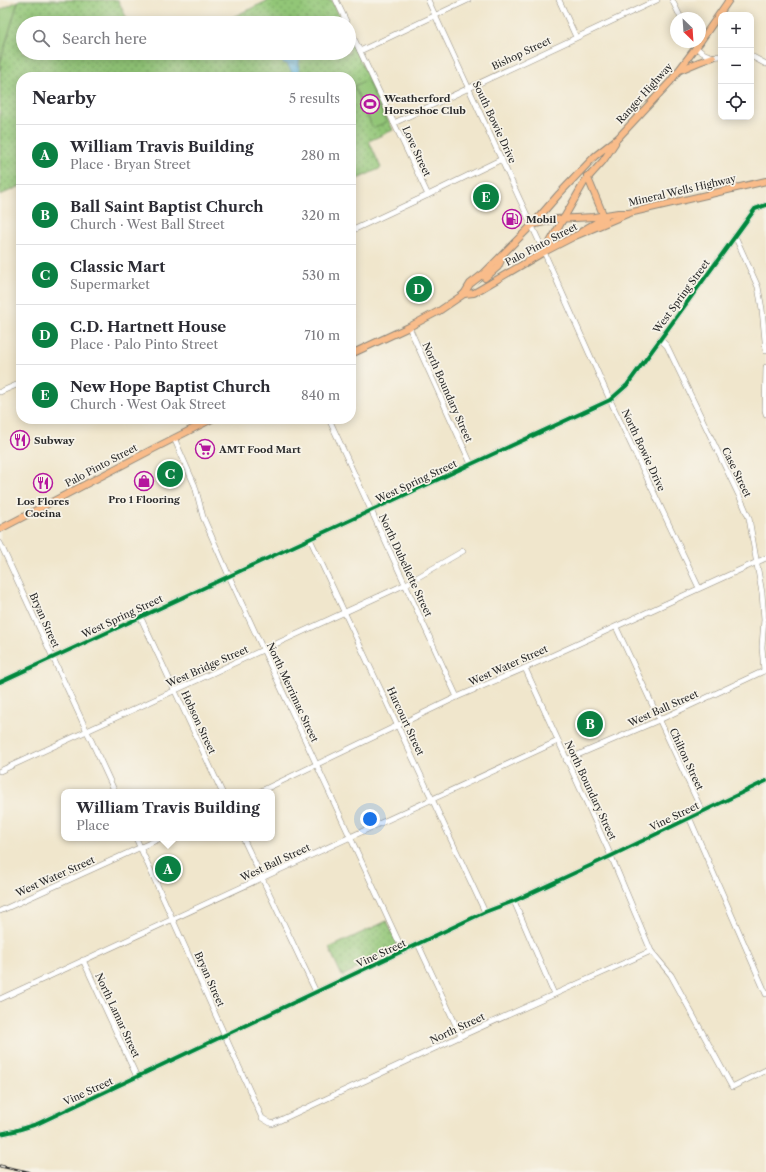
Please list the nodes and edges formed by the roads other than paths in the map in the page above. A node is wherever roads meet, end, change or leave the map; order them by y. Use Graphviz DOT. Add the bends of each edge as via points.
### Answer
graph roads {
  1 [pos="336,0"];
  2 [pos="428,0"];
  3 [pos="468,0"];
  4 [pos="559,0"];
  5 [pos="657,0"];
  6 [pos="672,0"];
  7 [pos="729,0"];
  8 [pos="678,12"];
  9 [pos="435,15"];
  10 [pos="344,16"];
  11 [pos="706,31"];
  12 [pos="576,37"];
  13 [pos="356,42"];
  14 [pos="694,48"];
  15 [pos="700,48"];
  16 [pos="360,50"];
  17 [pos="718,56"];
  18 [pos="713,57"];
  19 [pos="754,58"];
  20 [pos="766,64"];
  21 [pos="678,71"];
  22 [pos="469,88"];
  23 [pos="394,123"];
  24 [pos="618,138"];
  25 [pos="502,159"];
  26 [pos="584,169"];
  27 [pos="588,178"];
  28 [pos="766,181"];
  29 [pos="428,195"];
  30 [pos="766,204"];
  31 [pos="629,213"];
  32 [pos="604,216"];
  33 [pos="563,219"];
  34 [pos="606,223"];
  35 [pos="532,225"];
  36 [pos="356,229"];
  37 [pos="575,236"];
  38 [pos="735,236"];
  39 [pos="544,252"];
  40 [pos="486,279"];
  41 [pos="464,294"];
  42 [pos="409,327"];
  43 [pos="660,340"];
  44 [pos="766,351"];
  45 [pos="356,352"];
  46 [pos="766,367"];
  47 [pos="16,385"];
  48 [pos="0,392"];
  49 [pos="610,400"];
  50 [pos="766,414"];
  51 [pos="202,424"];
  52 [pos="331,424"];
  53 [pos="174,438"];
  54 [pos="471,464"];
  55 [pos="371,511"];
  56 [pos="0,529"];
  57 [pos="310,539"];
  58 [pos="0,543"];
  59 [pos="463,551"];
  60 [pos="766,558"];
  61 [pos="756,563"];
  62 [pos="229,576"];
  63 [pos="406,584"];
  64 [pos="699,588"];
  65 [pos="345,612"];
  66 [pos="140,616"];
  67 [pos="616,627"];
  68 [pos="263,650"];
  69 [pos="52,658"];
  70 [pos="525,668"];
  71 [pos="765,670"];
  72 [pos="0,682"];
  73 [pos="175,690"];
  74 [pos="458,698"];
  75 [pos="659,720"];
  76 [pos="398,726"];
  77 [pos="87,731"];
  78 [pos="558,740"];
  79 [pos="566,760"];
  80 [pos="316,765"];
  81 [pos="0,771"];
  82 [pos="766,781"];
  83 [pos="114,789"];
  84 [pos="221,789"];
  85 [pos="265,789"];
  86 [pos="433,798"];
  87 [pos="702,811"];
  88 [pos="689,817"];
  89 [pos="350,837"];
  90 [pos="137,841"];
  91 [pos="155,841"];
  92 [pos="244,841"];
  93 [pos="140,848"];
  94 [pos="611,856"];
  95 [pos="262,878"];
  96 [pos="514,901"];
  97 [pos="0,911"];
  98 [pos="485,912"];
  99 [pos="173,919"];
  100 [pos="418,944"];
  101 [pos="650,951"];
  102 [pos="403,952"];
  103 [pos="83,960"];
  104 [pos="316,992"];
  105 [pos="554,994"];
  106 [pos="766,994"];
  107 [pos="0,999"];
  108 [pos="225,1034"];
  109 [pos="461,1036"];
  110 [pos="766,1070"];
  111 [pos="137,1077"];
  112 [pos="272,1124"];
  113 [pos="0,1134"];
  1 -- 10 [label="street"];
  2 -- 9 [label="street, South Bowie Drive"];
  3 -- 9 [label="street"];
  4 -- 12 [label="street"];
  5 -- 12 [label="street, Bishop Street"];
  6 -- 8 [label="street"];
  7 -- 11 [label="main road, Ranger Highway"];
  9 -- 16 [label="street"];
  9 -- 22 [label="street, South Bowie Drive"];
  12 -- 22 [label="street, Bishop Street"];
  13 -- 16 [label="street, Love Street"];
  14 -- 21 [label="main road, Ranger Highway"];
  15 -- 18 [label="street" via="703,53"];
  16 -- 23 [label="street, Love Street"];
  17 -- 18 [label="street"];
  18 -- 21 [label="main road"];
  19 -- 20 [label="street"];
  21 -- 24 [label="main road, Ranger Highway"];
  22 -- 23 [label="street, Bishop Street"];
  22 -- 25 [label="street, South Bowie Drive"];
  23 -- 29 [label="street, Love Street"];
  24 -- 26 [label="main road, Ranger Highway" via="595,156"];
  24 -- 27 [label="main road, Ranger Highway"];
  25 -- 29 [label="street"];
  25 -- 35 [label="street, South Bowie Drive"];
  26 -- 27 [label="main road"];
  26 -- 35 [label="main road, Ranger Highway"];
  27 -- 32 [label="main road"];
  27 -- 33 [label="main road, Ranger Highway"];
  28 -- 31 [label="main road, Mineral Wells Highway"];
  29 -- 36 [label="street"];
  30 -- 38 [label="street, West Spring Street" via="755,209"];
  31 -- 32 [label="main road, Mineral Wells Highway"];
  31 -- 34 [label="main road, Palo Pinto Street"];
  32 -- 33 [label="main road, Mineral Wells Highway"];
  32 -- 34 [label="main road"];
  32 -- 37 [label="main road"];
  33 -- 35 [label="main road, Mineral Wells Highway"];
  33 -- 39 [label="main road, Ranger Highway"];
  34 -- 37 [label="main road, Palo Pinto Street"];
  35 -- 39 [label="street, South Bowie Drive"];
  35 -- 40 [label="main road, Palo Pinto Street" via="503,254"];
  37 -- 39 [label="main road, Palo Pinto Street"];
  38 -- 43 [label="street, West Spring Street"];
  38 -- 44 [label="street" via="758,287"];
  39 -- 40 [label="main road, Palo Pinto Street"];
  39 -- 49 [label="street, North Bowie Drive"];
  40 -- 41 [label="main road, Palo Pinto Street" via="470,284"];
  40 -- 41 [label="main road, Palo Pinto Street" via="474,293"];
  41 -- 42 [label="main road, Palo Pinto Street"];
  42 -- 45 [label="main road, Palo Pinto Street"];
  42 -- 54 [label="street, North Boundary Street"];
  43 -- 49 [label="street, West Spring Street" via="627,385"];
  43 -- 61 [label="street, Case Street" via="667,346 743,504 749,518"];
  46 -- 50 [label="street"];
  47 -- 48 [label="street"];
  49 -- 54 [label="street, West Spring Street"];
  49 -- 64 [label="street, North Bowie Drive"];
  51 -- 53 [label="main road, Palo Pinto Street"];
  52 -- 55 [label="street, North Dubellette Street"];
  53 -- 56 [label="main road, Palo Pinto Street"];
  53 -- 62 [label="street, North Merrimac Street" via="195,486 203,518"];
  54 -- 55 [label="street, West Spring Street"];
  55 -- 57 [label="street, West Spring Street"];
  55 -- 63 [label="street, North Dubellette Street"];
  57 -- 62 [label="street, West Spring Street"];
  57 -- 65 [label="street, Harcourt Street"];
  58 -- 69 [label="street, Bryan Street"];
  59 -- 63 [label="street, West Bridge Street"];
  60 -- 61 [label="street, West Water Street"];
  61 -- 64 [label="street, West Water Street"];
  61 -- 71 [label="street, Case Street" via="762,593 762,646"];
  62 -- 66 [label="street, West Spring Street"];
  62 -- 68 [label="street, North Merrimac Street"];
  63 -- 65 [label="street, West Bridge Street"];
  63 -- 74 [label="street, North Dubellette Street"];
  64 -- 67 [label="street, West Water Street"];
  65 -- 68 [label="street, West Bridge Street"];
  65 -- 76 [label="street, Harcourt Street"];
  66 -- 69 [label="street, West Spring Street"];
  66 -- 73 [label="street, Hobson Street"];
  67 -- 70 [label="street, West Water Street"];
  67 -- 75 [label="street, Chilton Street"];
  68 -- 73 [label="street, West Bridge Street"];
  68 -- 80 [label="street, North Merrimac Street"];
  69 -- 72 [label="street, West Spring Street"];
  69 -- 77 [label="street, Bryan Street"];
  70 -- 74 [label="street, West Water Street"];
  70 -- 78 [label="street, North Boundary Street"];
  71 -- 75 [label="street, West Ball Street"];
  73 -- 77 [label="street, West Bridge Street"];
  73 -- 84 [label="street, Hobson Street"];
  74 -- 76 [label="street, West Water Street"];
  75 -- 79 [label="street, West Ball Street"];
  75 -- 87 [label="street, Chilton Street"];
  76 -- 80 [label="street, West Water Street"];
  76 -- 86 [label="street, Harcourt Street"];
  77 -- 81 [label="street, West Bridge Street"];
  77 -- 83 [label="street, Bryan Street"];
  78 -- 79 [label="street, North Boundary Street"];
  78 -- 86 [label="street, West Ball Street"];
  79 -- 94 [label="street, North Boundary Street"];
  80 -- 85 [label="street, West Water Street"];
  80 -- 89 [label="street, North Merrimac Street"];
  82 -- 87 [label="street, Vine Street"];
  86 -- 89 [label="street, West Ball Street"];
  86 -- 98 [label="street, Harcourt Street"];
  87 -- 88 [label="street, Vine Street"];
  88 -- 94 [label="street, Vine Street"];
  88 -- 106 [label="street"];
  89 -- 95 [label="street, West Ball Street"];
  89 -- 102 [label="street, North Merrimac Street"];
  90 -- 93 [label="street, Bryan Street"];
  91 -- 93 [label="street, West Water Street"];
  92 -- 95 [label="street"];
  93 -- 97 [label="street, West Water Street"];
  93 -- 99 [label="street, Bryan Street"];
  94 -- 96 [label="street, Vine Street"];
  94 -- 101 [label="street, North Boundary Street"];
  95 -- 99 [label="street, West Ball Street"];
  95 -- 104 [label="street"];
  96 -- 98 [label="street, Vine Street"];
  96 -- 105 [label="street"];
  98 -- 100 [label="street, Vine Street"];
  99 -- 103 [label="street, West Ball Street"];
  99 -- 108 [label="street, Bryan Street"];
  100 -- 102 [label="street, Vine Street"];
  100 -- 109 [label="street"];
  101 -- 105 [label="street, North Street"];
  101 -- 110 [label="street, North Boundary Street" via="671,975 732,1087"];
  102 -- 104 [label="street, Vine Street"];
  103 -- 107 [label="street, West Ball Street"];
  103 -- 111 [label="street, North Lamar Street"];
  104 -- 108 [label="street, Vine Street"];
  105 -- 109 [label="street, North Street"];
  108 -- 111 [label="street, Vine Street"];
  108 -- 112 [label="street, Bryan Street" via="262,1118"];
  109 -- 112 [label="street, North Street"];
  111 -- 113 [label="street, Vine Street" via="37,1124"];
}
